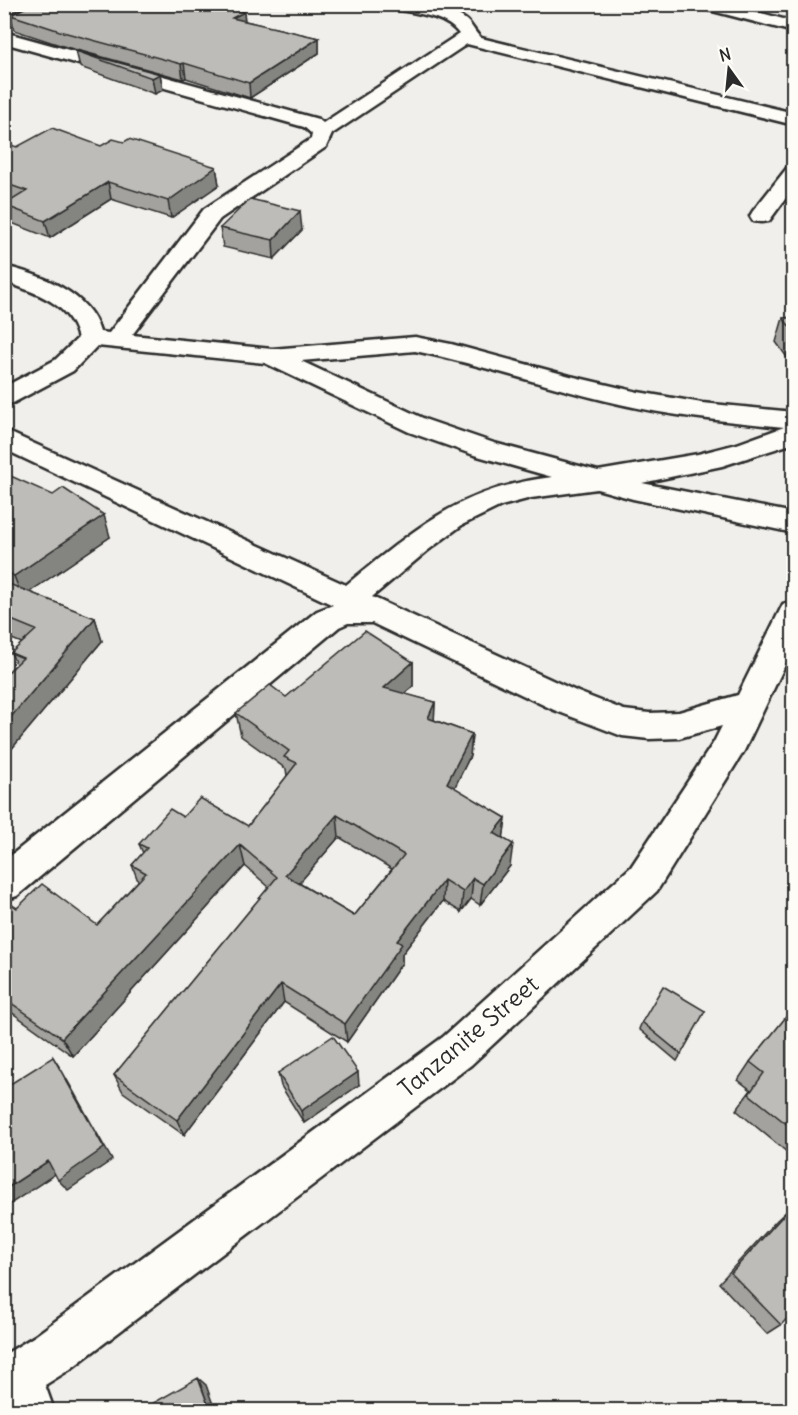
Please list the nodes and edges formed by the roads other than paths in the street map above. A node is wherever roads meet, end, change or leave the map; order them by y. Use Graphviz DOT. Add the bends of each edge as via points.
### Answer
graph roads {
  1 [pos="395,4"];
  2 [pos="707,4"];
  3 [pos="794,27"];
  4 [pos="8,29"];
  5 [pos="468,36"];
  6 [pos="794,119"];
  7 [pos="322,132"];
  8 [pos="794,172"];
  9 [pos="761,216"];
  10 [pos="4,273"];
  11 [pos="90,338"];
  12 [pos="116,340"];
  13 [pos="272,356"];
  14 [pos="4,397"];
  15 [pos="794,420"];
  16 [pos="794,433"];
  17 [pos="4,438"];
  18 [pos="599,480"];
  19 [pos="794,523"];
  20 [pos="363,606"];
  21 [pos="794,612"];
  22 [pos="749,705"];
  23 [pos="4,884"];
  24 [pos="17,1390"];
  1 -- 5 [label="street" via="451,19 460,23"];
  2 -- 3 [label="street"];
  4 -- 7 [label="street" via="311,123"];
  5 -- 6 [label="street" via="484,45"];
  5 -- 7 [label="street"];
  7 -- 12 [label="street" via="319,143 212,214"];
  8 -- 9 [label="street"];
  10 -- 11 [label="street" via="61,296 85,318"];
  11 -- 12 [label="street"];
  11 -- 14 [label="street" via="83,352"];
  12 -- 13 [label="street"];
  13 -- 15 [label="street" via="398,345 430,346 638,400"];
  13 -- 18 [label="street" via="418,426 484,449"];
  16 -- 18 [label="street" via="696,463"];
  17 -- 20 [label="street"];
  18 -- 19 [label="street"];
  18 -- 20 [label="street" via="532,489 491,499 461,513 421,541"];
  20 -- 22 [label="street" via="566,701 622,723 679,726"];
  20 -- 23 [label="street" via="328,619"];
  21 -- 22 [label="street, Tanzanite Street"];
  22 -- 24 [label="street, Tanzanite Street" via="727,751 644,879 458,1052 52,1353"];
}
